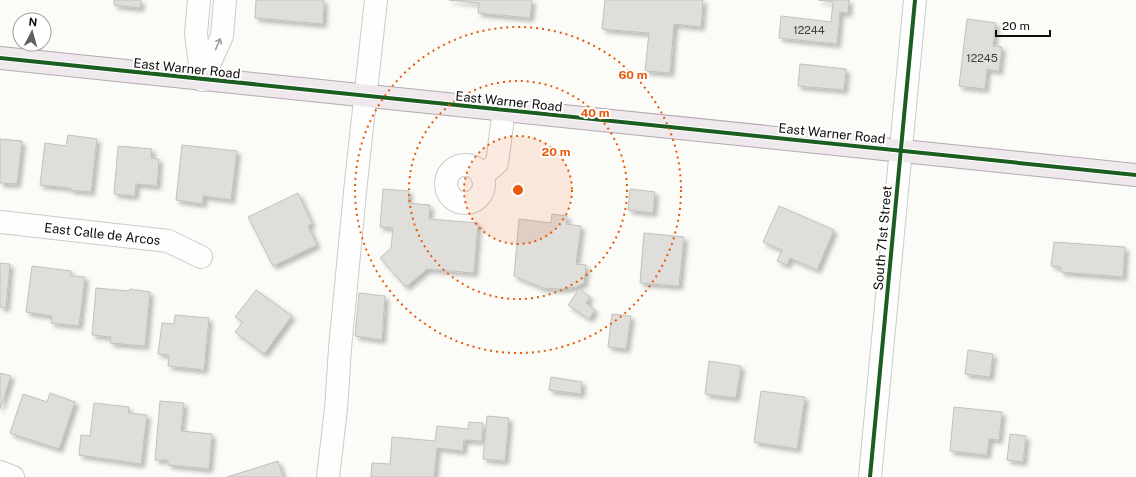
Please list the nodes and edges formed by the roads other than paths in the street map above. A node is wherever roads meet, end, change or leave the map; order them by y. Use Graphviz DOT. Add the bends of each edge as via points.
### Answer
graph roads {
  1 [pos="376,0"];
  2 [pos="915,0"];
  3 [pos="199,1"];
  4 [pos="225,3"];
  5 [pos="0,58"];
  6 [pos="202,80"];
  7 [pos="366,96"];
  8 [pos="504,110"];
  9 [pos="900,150"];
  10 [pos="1136,175"];
  11 [pos="482,176"];
  12 [pos="0,222"];
  13 [pos="201,257"];
  14 [pos="0,472"];
  15 [pos="13,477"];
  16 [pos="328,477"];
  17 [pos="870,477"];
  1 -- 7 [label="street"];
  2 -- 9 [label="street, South 71st Street"];
  3 -- 4 [label="street"];
  3 -- 6 [label="street" via="196,34"];
  6 -- 4 [label="street, one-way" via="222,36"];
  5 -- 6 [label="main road, East Warner Road"];
  6 -- 7 [label="main road, East Warner Road"];
  7 -- 8 [label="main road, East Warner Road"];
  7 -- 16 [label="street"];
  8 -- 9 [label="main road, East Warner Road"];
  8 -- 11 [label="street" via="497,163"];
  9 -- 10 [label="main road, East Warner Road"];
  9 -- 17 [label="street, South 71st Street"];
  12 -- 13 [label="street, East Calle de Arcos" via="168,241"];
  14 -- 15 [label="street"];
}
